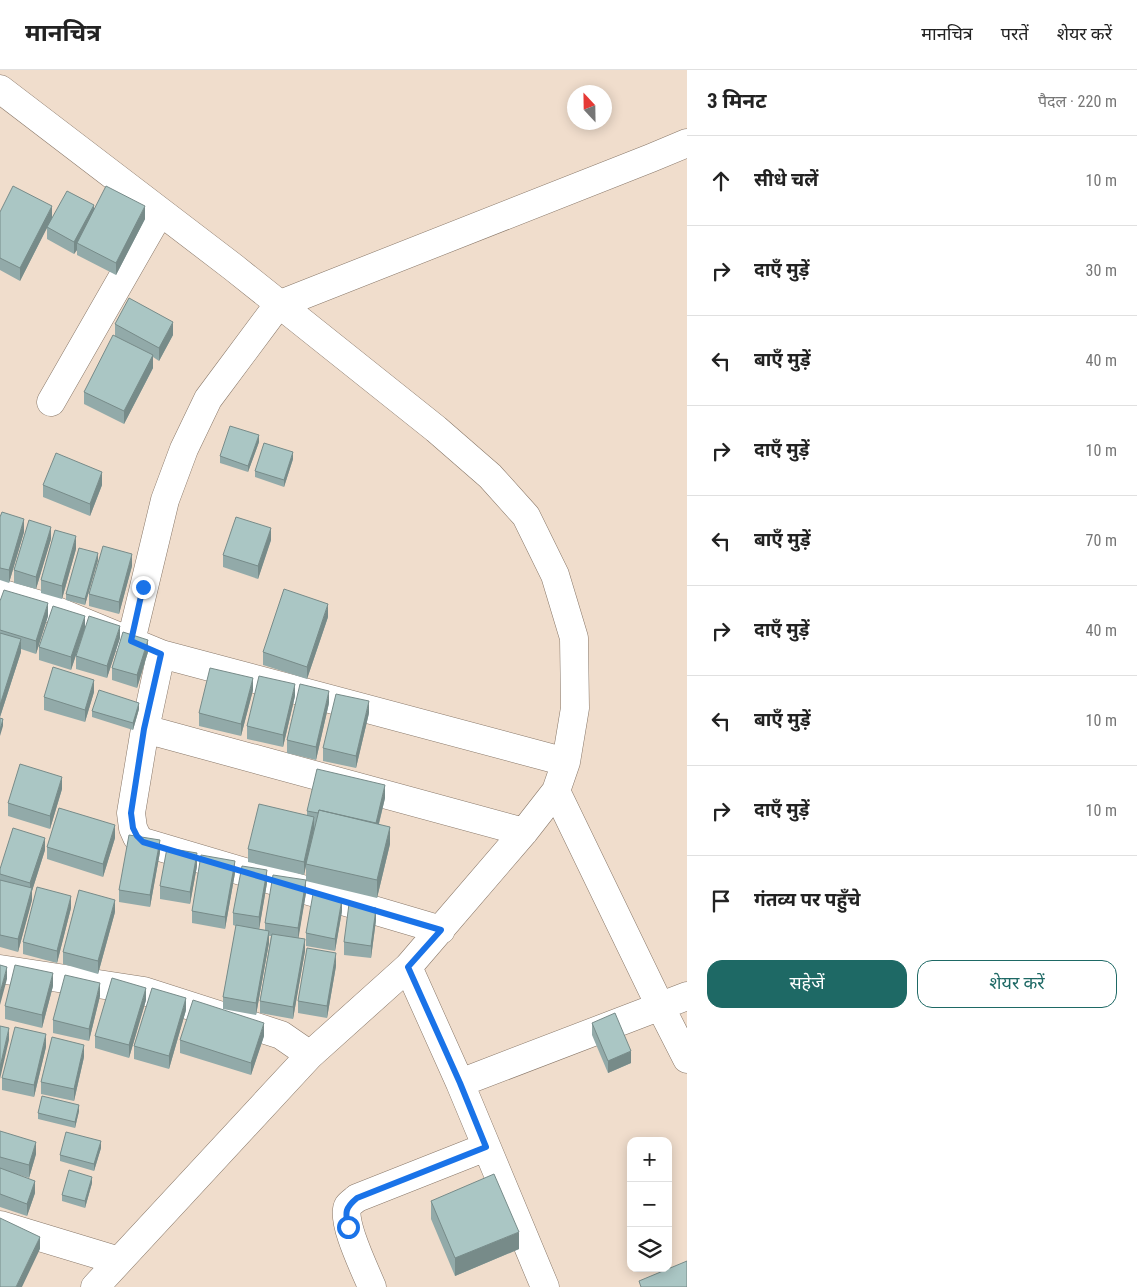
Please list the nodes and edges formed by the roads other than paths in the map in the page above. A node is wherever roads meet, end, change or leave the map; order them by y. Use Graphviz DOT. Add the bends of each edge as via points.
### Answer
graph roads {
  1 [pos="0,89"];
  2 [pos="687,142"];
  3 [pos="160,212"];
  4 [pos="278,305"];
  5 [pos="51,402"];
  6 [pos="0,593"];
  7 [pos="131,641"];
  8 [pos="161,654"];
  9 [pos="144,729"];
  10 [pos="566,762"];
  11 [pos="556,791"];
  12 [pos="524,832"];
  13 [pos="441,930"];
  14 [pos="408,967"];
  15 [pos="0,969"];
  16 [pos="687,996"];
  17 [pos="660,1006"];
  18 [pos="310,1055"];
  19 [pos="687,1059"];
  20 [pos="460,1083"];
  21 [pos="486,1147"];
  22 [pos="0,1225"];
  23 [pos="119,1261"];
  24 [pos="95,1287"];
  25 [pos="372,1287"];
  26 [pos="545,1287"];
  1 -- 3 [label="street"];
  2 -- 4 [label="street"];
  3 -- 4 [label="street"];
  3 -- 5 [label="street"];
  4 -- 7 [label="street" via="208,400 184,449 165,500"];
  4 -- 10 [label="street" via="436,429 490,476 526,516 555,575 574,638 576,708"];
  6 -- 7 [label="street" via="47,607"];
  7 -- 8 [label="street"];
  8 -- 9 [label="street"];
  8 -- 10 [label="street"];
  9 -- 12 [label="street"];
  9 -- 13 [label="street" via="131,813 133,828 143,842"];
  10 -- 11 [label="street"];
  11 -- 12 [label="street"];
  11 -- 17 [label="street"];
  12 -- 13 [label="street"];
  13 -- 14 [label="street"];
  14 -- 18 [label="street"];
  14 -- 20 [label="street"];
  15 -- 18 [label="street" via="144,991 281,1035"];
  16 -- 17 [label="street"];
  17 -- 19 [label="street"];
  17 -- 20 [label="street"];
  18 -- 23 [label="street"];
  20 -- 21 [label="street"];
  21 -- 25 [label="street" via="357,1198 348,1205 348,1227"];
  21 -- 26 [label="street"];
  22 -- 23 [label="street"];
  23 -- 24 [label="street"];
}
